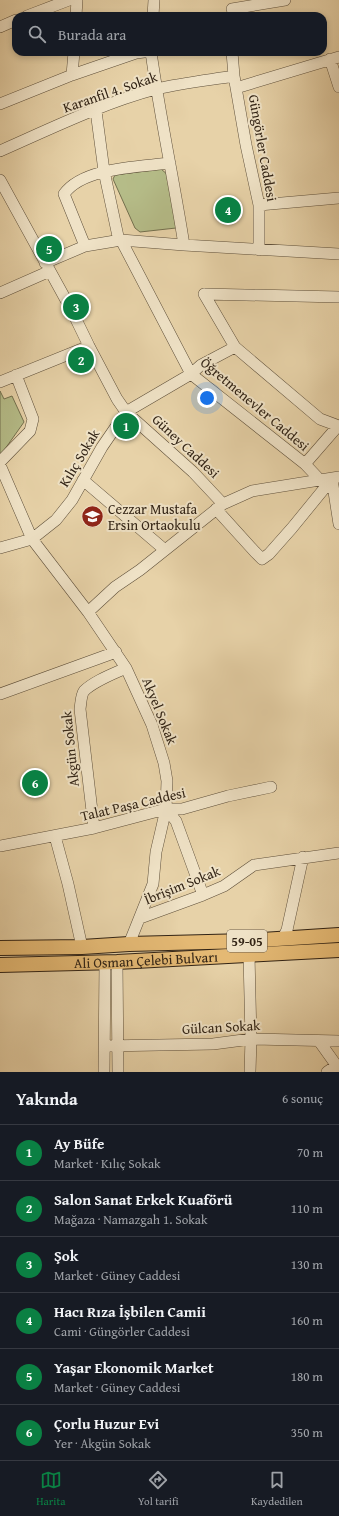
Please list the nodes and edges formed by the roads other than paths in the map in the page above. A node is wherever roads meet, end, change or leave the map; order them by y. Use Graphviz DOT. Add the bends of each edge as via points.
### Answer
graph roads {
  1 [pos="69,0"];
  2 [pos="77,0"];
  3 [pos="154,0"];
  4 [pos="285,0"];
  5 [pos="232,8"];
  6 [pos="38,12"];
  7 [pos="76,12"];
  8 [pos="153,12"];
  9 [pos="12,22"];
  10 [pos="0,26"];
  11 [pos="74,56"];
  12 [pos="127,56"];
  13 [pos="153,56"];
  14 [pos="232,56"];
  15 [pos="334,58"];
  16 [pos="72,75"];
  17 [pos="234,76"];
  18 [pos="339,87"];
  19 [pos="236,88"];
  20 [pos="157,89"];
  21 [pos="0,104"];
  22 [pos="96,110"];
  23 [pos="0,151"];
  24 [pos="170,163"];
  25 [pos="104,171"];
  26 [pos="0,180"];
  27 [pos="339,198"];
  28 [pos="259,205"];
  29 [pos="120,241"];
  30 [pos="184,245"];
  31 [pos="86,246"];
  32 [pos="259,250"];
  33 [pos="339,254"];
  34 [pos="48,267"];
  35 [pos="0,293"];
  36 [pos="339,297"];
  37 [pos="89,346"];
  38 [pos="234,347"];
  39 [pos="191,374"];
  40 [pos="16,375"];
  41 [pos="0,382"];
  42 [pos="126,412"];
  43 [pos="338,426"];
  44 [pos="0,463"];
  45 [pos="305,464"];
  46 [pos="336,478"];
  47 [pos="83,480"];
  48 [pos="320,480"];
  49 [pos="220,506"];
  50 [pos="339,524"];
  51 [pos="32,539"];
  52 [pos="0,548"];
  53 [pos="165,550"];
  54 [pos="88,612"];
  55 [pos="116,652"];
  56 [pos="126,668"];
  57 [pos="0,694"];
  58 [pos="271,787"];
  59 [pos="166,809"];
  60 [pos="94,828"];
  61 [pos="55,836"];
  62 [pos="0,846"];
  63 [pos="339,853"];
  64 [pos="303,858"];
  65 [pos="203,895"];
  66 [pos="140,918"];
  67 [pos="339,935"];
  68 [pos="283,938"];
  69 [pos="129,944"];
  70 [pos="82,947"];
  71 [pos="0,948"];
  72 [pos="339,950"];
  73 [pos="249,954"];
  74 [pos="111,962"];
  75 [pos="0,965"];
  76 [pos="251,1039"];
  77 [pos="319,1041"];
  78 [pos="339,1041"];
  79 [pos="104,1046"];
  80 [pos="118,1046"];
  81 [pos="338,1067"];
  82 [pos="104,1072"];
  83 [pos="118,1072"];
  84 [pos="250,1072"];
  85 [pos="327,1072"];
  1 -- 6 [label="street"];
  2 -- 7 [label="street"];
  3 -- 8 [label="street"];
  4 -- 5 [label="street"];
  9 -- 10 [label="street"];
  11 -- 16 [label="street"];
  12 -- 16 [label="street"];
  13 -- 20 [label="street"];
  14 -- 17 [label="street, Güngörler Caddesi"];
  15 -- 18 [label="street"];
  15 -- 19 [label="street"];
  16 -- 21 [label="street"];
  17 -- 19 [label="street, Güngörler Caddesi"];
  17 -- 20 [label="street, Karanfil 4. Sokak"];
  19 -- 28 [label="street, Güngörler Caddesi"];
  20 -- 22 [label="street, Karanfil 4. Sokak"];
  20 -- 24 [label="street"];
  22 -- 23 [label="street, Karanfil 4. Sokak"];
  22 -- 25 [label="street, Öğretmenevler Caddesi"];
  24 -- 25 [label="street"];
  24 -- 30 [label="street"];
  25 -- 29 [label="street, Öğretmenevler Caddesi"];
  25 -- 31 [label="street" via="67,189 64,194"];
  26 -- 34 [label="street, Güney Caddesi"];
  27 -- 28 [label="street"];
  28 -- 32 [label="street, Güngörler Caddesi"];
  29 -- 30 [label="street"];
  29 -- 31 [label="street"];
  29 -- 39 [label="street, Öğretmenevler Caddesi"];
  30 -- 32 [label="street"];
  31 -- 34 [label="street"];
  32 -- 33 [label="street"];
  34 -- 35 [label="street"];
  34 -- 37 [label="street, Güney Caddesi"];
  36 -- 38 [label="street" via="204,294"];
  37 -- 40 [label="street"];
  37 -- 42 [label="street, Güney Caddesi"];
  38 -- 39 [label="street, Kılıç Sokak" via="201,365"];
  38 -- 43 [label="street" via="320,419"];
  39 -- 42 [label="street, Kılıç Sokak"];
  39 -- 45 [label="street, Öğretmenevler Caddesi"];
  40 -- 41 [label="street"];
  40 -- 44 [label="street" via="33,419 30,431"];
  42 -- 47 [label="street, Kılıç Sokak"];
  42 -- 49 [label="street, Güney Caddesi" via="193,472"];
  43 -- 45 [label="street"];
  44 -- 51 [label="street, Akyel Sokak"];
  45 -- 48 [label="street, Öğretmenevler Caddesi"];
  46 -- 48 [label="street"];
  46 -- 49 [label="street, Güney Caddesi" via="269,554 262,558"];
  46 -- 50 [label="street"];
  47 -- 51 [label="street, Kılıç Sokak" via="72,500 56,520"];
  47 -- 53 [label="street"];
  48 -- 49 [label="street" via="252,491"];
  49 -- 53 [label="street"];
  51 -- 52 [label="street"];
  51 -- 54 [label="street, Akyel Sokak"];
  53 -- 54 [label="street" via="115,587"];
  54 -- 55 [label="street, Akyel Sokak"];
  55 -- 56 [label="street, Akyel Sokak"];
  55 -- 57 [label="street"];
  56 -- 59 [label="street, Akyel Sokak" via="152,725 164,763 167,781"];
  56 -- 60 [label="street, Akgün Sokak" via="84,691 81,700"];
  58 -- 59 [label="street, Talat Paşa Caddesi" via="182,809"];
  59 -- 60 [label="street, Talat Paşa Caddesi"];
  59 -- 65 [label="street" via="176,821"];
  59 -- 66 [label="street, Akyel Sokak" via="156,852 153,884"];
  60 -- 61 [label="street, Talat Paşa Caddesi"];
  61 -- 62 [label="street, Talat Paşa Caddesi"];
  61 -- 70 [label="street"];
  63 -- 64 [label="street, İbrişim Sokak"];
  64 -- 65 [label="street, İbrişim Sokak" via="254,865 224,886"];
  64 -- 68 [label="street"];
  65 -- 66 [label="street, İbrişim Sokak"];
  66 -- 69 [label="street, Akyel Sokak"];
  67 -- 68 [label="main road, Ali Osman Çelebi Bulvarı / 59-05"];
  68 -- 69 [label="main road, Ali Osman Çelebi Bulvarı / 59-05"];
  69 -- 70 [label="main road, Ali Osman Çelebi Bulvarı / 59-05"];
  70 -- 71 [label="main road, Ali Osman Çelebi Bulvarı / 59-05"];
  72 -- 73 [label="main road, Ali Osman Çelebi Bulvarı"];
  73 -- 74 [label="main road, Ali Osman Çelebi Bulvarı"];
  73 -- 76 [label="street"];
  74 -- 75 [label="main road, Ali Osman Çelebi Bulvarı"];
  74 -- 79 [label="street"];
  74 -- 80 [label="street"];
  76 -- 77 [label="street, Gülcan Sokak"];
  76 -- 80 [label="street, Gülcan Sokak" via="213,1044"];
  76 -- 84 [label="street"];
  77 -- 78 [label="street, Gülcan Sokak"];
  77 -- 81 [label="street"];
  79 -- 80 [label="street, Gülcan Sokak"];
  79 -- 82 [label="street"];
  80 -- 83 [label="street"];
  81 -- 85 [label="street"];
}
